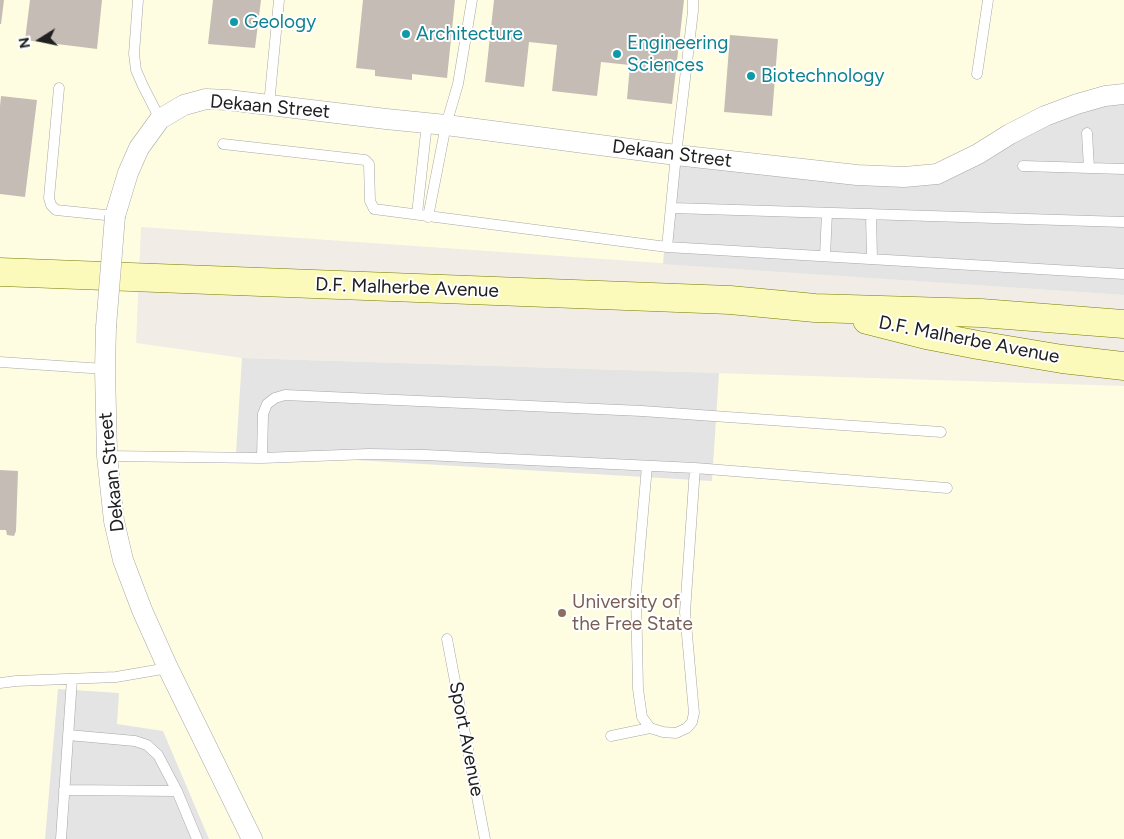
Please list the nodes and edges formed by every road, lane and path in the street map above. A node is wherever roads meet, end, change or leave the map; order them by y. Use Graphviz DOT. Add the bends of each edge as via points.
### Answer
graph roads {
  1 [pos="138,0"];
  2 [pos="279,0"];
  3 [pos="472,0"];
  4 [pos="693,0"];
  5 [pos="988,0"];
  6 [pos="977,74"];
  7 [pos="59,88"];
  8 [pos="1124,94"];
  9 [pos="268,105"];
  10 [pos="160,119"];
  11 [pos="437,124"];
  12 [pos="1087,133"];
  13 [pos="223,144"];
  14 [pos="676,155"];
  15 [pos="1023,166"];
  16 [pos="1089,168"];
  17 [pos="1124,169"];
  18 [pos="672,208"];
  19 [pos="827,213"];
  20 [pos="418,214"];
  21 [pos="872,214"];
  22 [pos="115,216"];
  23 [pos="428,217"];
  24 [pos="1124,222"];
  25 [pos="667,248"];
  26 [pos="825,256"];
  27 [pos="872,259"];
  28 [pos="0,272"];
  29 [pos="1124,274"];
  30 [pos="815,308"];
  31 [pos="1124,324"];
  32 [pos="0,362"];
  33 [pos="1124,366"];
  34 [pos="104,369"];
  35 [pos="941,432"];
  36 [pos="107,456"];
  37 [pos="262,458"];
  38 [pos="647,466"];
  39 [pos="695,468"];
  40 [pos="948,488"];
  41 [pos="447,639"];
  42 [pos="168,668"];
  43 [pos="72,679"];
  44 [pos="0,683"];
  45 [pos="650,728"];
  46 [pos="68,735"];
  47 [pos="611,736"];
  48 [pos="64,790"];
  49 [pos="177,791"];
  50 [pos="61,839"];
  51 [pos="197,839"];
  52 [pos="252,839"];
  53 [pos="485,839"];
  1 -- 10 [label="lane" via="136,70"];
  2 -- 9 [label="lane"];
  3 -- 11 [label="lane" via="458,84"];
  4 -- 14 [label="lane"];
  5 -- 6 [label="lane"];
  7 -- 22 [label="lane" via="51,205 56,210"];
  8 -- 14 [label="street, Dekaan Street" via="1105,96 1045,116 937,174 904,177 857,175"];
  9 -- 10 [label="street, Dekaan Street" via="206,99"];
  9 -- 11 [label="street, Dekaan Street"];
  10 -- 22 [label="street, Dekaan Street" via="138,148"];
  11 -- 14 [label="street, Dekaan Street"];
  11 -- 20 [label="lane"];
  11 -- 23 [label="lane"];
  12 -- 16 [label="lane"];
  13 -- 20 [label="lane" via="365,160 369,164 370,201 374,209"];
  14 -- 18 [label="lane"];
  15 -- 16 [label="lane"];
  16 -- 17 [label="lane"];
  18 -- 19 [label="lane"];
  18 -- 25 [label="lane"];
  19 -- 21 [label="lane"];
  19 -- 26 [label="lane"];
  20 -- 23 [label="lane"];
  21 -- 24 [label="lane"];
  21 -- 27 [label="lane"];
  22 -- 34 [label="street, Dekaan Street, bridge"];
  23 -- 25 [label="lane"];
  25 -- 26 [label="lane"];
  26 -- 27 [label="lane"];
  27 -- 29 [label="lane"];
  28 -- 30 [label="street, D.F. Malherbe Avenue" via="730,300"];
  30 -- 31 [label="street, D.F. Malherbe Avenue" via="980,313"];
  30 -- 33 [label="street, D.F. Malherbe Avenue" via="978,345"];
  32 -- 34 [label="lane"];
  34 -- 36 [label="street, Dekaan Street"];
  35 -- 37 [label="lane" via="642,411 285,395 267,404 263,414"];
  36 -- 37 [label="lane"];
  36 -- 42 [label="street, Dekaan Street" via="114,522 123,560"];
  37 -- 38 [label="lane" via="425,455"];
  38 -- 39 [label="lane"];
  38 -- 45 [label="lane" via="636,593 638,689 642,717"];
  39 -- 40 [label="lane"];
  39 -- 45 [label="lane" via="685,612 694,713 692,722 682,731 663,732"];
  41 -- 53 [label="lane, Sport Avenue"];
  42 -- 43 [label="lane" via="116,677"];
  42 -- 52 [label="street, Dekaan Street"];
  43 -- 44 [label="lane"];
  43 -- 46 [label="lane"];
  45 -- 47 [label="lane"];
  46 -- 48 [label="lane"];
  46 -- 49 [label="lane" via="135,741 147,746 158,755"];
  48 -- 49 [label="lane"];
  48 -- 50 [label="lane"];
  49 -- 51 [label="lane"];
}
